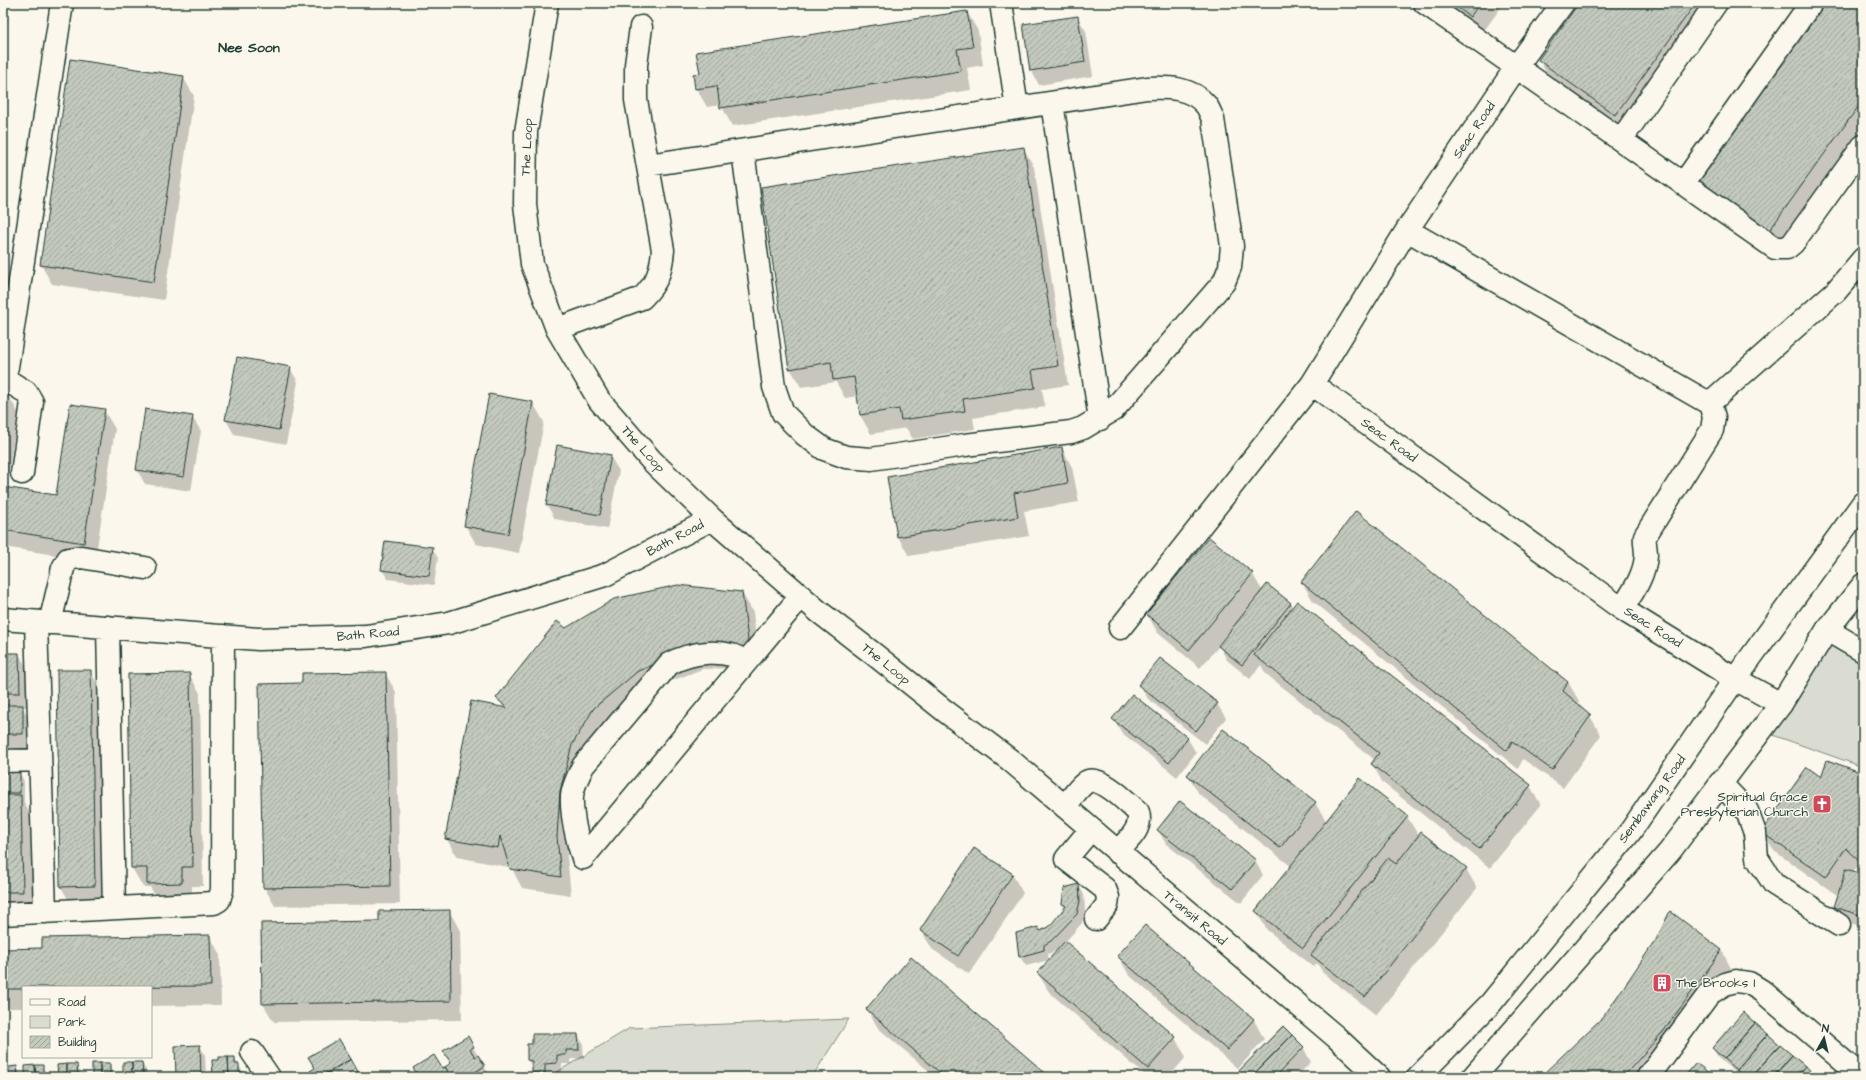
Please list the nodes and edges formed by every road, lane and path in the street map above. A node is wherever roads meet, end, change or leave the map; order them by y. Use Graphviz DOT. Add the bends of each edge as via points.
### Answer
graph roads {
  1 [pos="62,3"];
  2 [pos="546,3"];
  3 [pos="1001,3"];
  4 [pos="1425,3"];
  5 [pos="1563,3"];
  6 [pos="1716,3"];
  7 [pos="1811,3"];
  8 [pos="641,27"];
  9 [pos="1517,66"];
  10 [pos="1052,103"];
  11 [pos="1017,108"];
  12 [pos="1621,140"];
  13 [pos="1863,146"];
  14 [pos="743,151"];
  15 [pos="648,165"];
  16 [pos="1683,184"];
  17 [pos="1407,230"];
  18 [pos="1863,259"];
  19 [pos="557,328"];
  20 [pos="3,372"];
  21 [pos="3,378"];
  22 [pos="1312,384"];
  23 [pos="1709,401"];
  24 [pos="1100,419"];
  25 [pos="22,473"];
  26 [pos="1863,503"];
  27 [pos="712,519"];
  28 [pos="145,568"];
  29 [pos="1863,585"];
  30 [pos="802,596"];
  31 [pos="1622,609"];
  32 [pos="3,619"];
  33 [pos="43,622"];
  34 [pos="108,627"];
  35 [pos="1120,628"];
  36 [pos="1827,630"];
  37 [pos="223,636"];
  38 [pos="1863,651"];
  39 [pos="746,662"];
  40 [pos="1735,679"];
  41 [pos="1781,704"];
  42 [pos="40,760"];
  43 [pos="1010,760"];
  44 [pos="3,761"];
  45 [pos="1720,783"];
  46 [pos="1065,807"];
  47 [pos="1091,829"];
  48 [pos="1117,852"];
  49 [pos="114,908"];
  50 [pos="44,912"];
  51 [pos="3,914"];
  52 [pos="1096,919"];
  53 [pos="1839,925"];
  54 [pos="252,1052"];
  55 [pos="1478,1074"];
  56 [pos="269,1077"];
  57 [pos="1379,1077"];
  58 [pos="1418,1077"];
  59 [pos="1648,1077"];
  60 [pos="1862,1077"];
  1 -- 20 [label="main road" via="7,366"];
  2 -- 19 [label="main road, The Loop" via="526,132 525,204 532,264"];
  3 -- 11 [label="main road"];
  4 -- 9 [label="main road"];
  5 -- 9 [label="main road, Seac Road"];
  6 -- 12 [label="main road"];
  7 -- 16 [label="main road"];
  8 -- 15 [label="main road" via="636,65 636,100"];
  9 -- 12 [label="main road"];
  9 -- 17 [label="main road, Seac Road"];
  10 -- 11 [label="main road"];
  10 -- 24 [label="main road"];
  10 -- 24 [label="main road" via="1147,88 1172,87 1189,93 1205,105 1213,119 1232,246 1230,267 1224,282 1113,410"];
  11 -- 14 [label="main road"];
  12 -- 16 [label="main road"];
  13 -- 16 [label="main road" via="1793,243 1786,248 1775,248"];
  14 -- 15 [label="main road"];
  14 -- 24 [label="main road" via="774,387 783,413 805,435 824,449 846,457 871,459 1071,432"];
  15 -- 19 [label="main road" via="663,250 661,271 652,288 642,298"];
  17 -- 22 [label="main road, Seac Road"];
  17 -- 23 [label="main road"];
  18 -- 23 [label="main road" via="1836,291"];
  19 -- 27 [label="main road, The Loop" via="599,400 651,460"];
  21 -- 25 [label="main road" via="26,392 32,402"];
  22 -- 31 [label="main road, Seac Road"];
  22 -- 35 [label="main road"];
  23 -- 31 [label="main road" via="1714,417 1712,430 1645,536 1644,567 1638,584"];
  26 -- 40 [label="main road, Sembawang Road"];
  27 -- 30 [label="main road, The Loop"];
  27 -- 37 [label="main road, Bath Road" via="605,575 449,623 366,636 258,639"];
  28 -- 33 [label="main road" via="81,557 68,559"];
  29 -- 36 [label="main road"];
  30 -- 39 [label="main road"];
  30 -- 43 [label="main road, The Loop"];
  31 -- 40 [label="main road, Seac Road"];
  32 -- 33 [label="main road, Bath Road"];
  33 -- 34 [label="main road, Bath Road"];
  33 -- 42 [label="main road"];
  34 -- 37 [label="main road, Bath Road"];
  34 -- 49 [label="main road"];
  36 -- 38 [label="main road"];
  36 -- 41 [label="main road"];
  37 -- 49 [label="main road" via="221,896 214,902"];
  39 -- 39 [label="main road" via="737,656 724,653 681,658 669,664 584,766 572,796 577,840 583,858"];
  40 -- 41 [label="main road, Seac Road"];
  40 -- 58 [label="main road, Sembawang Road" via="1630,832 1491,1003"];
  41 -- 45 [label="main road"];
  42 -- 44 [label="main road"];
  42 -- 50 [label="main road"];
  43 -- 46 [label="main road, Transit Road"];
  45 -- 53 [label="main road" via="1747,811 1758,858 1774,884"];
  45 -- 55 [label="main road" via="1670,851"];
  46 -- 47 [label="main road, Transit Road"];
  46 -- 48 [label="main road" via="1086,782 1092,780 1102,782 1138,812 1139,827"];
  47 -- 48 [label="main road, Transit Road"];
  47 -- 52 [label="main road" via="1066,858 1105,889 1107,905"];
  48 -- 57 [label="main road, Transit Road" via="1336,1037"];
  49 -- 50 [label="main road"];
  50 -- 51 [label="main road"];
  54 -- 56 [label="main road"];
  59 -- 60 [label="main road" via="1709,994 1736,980 1749,983 1762,991"];
}
